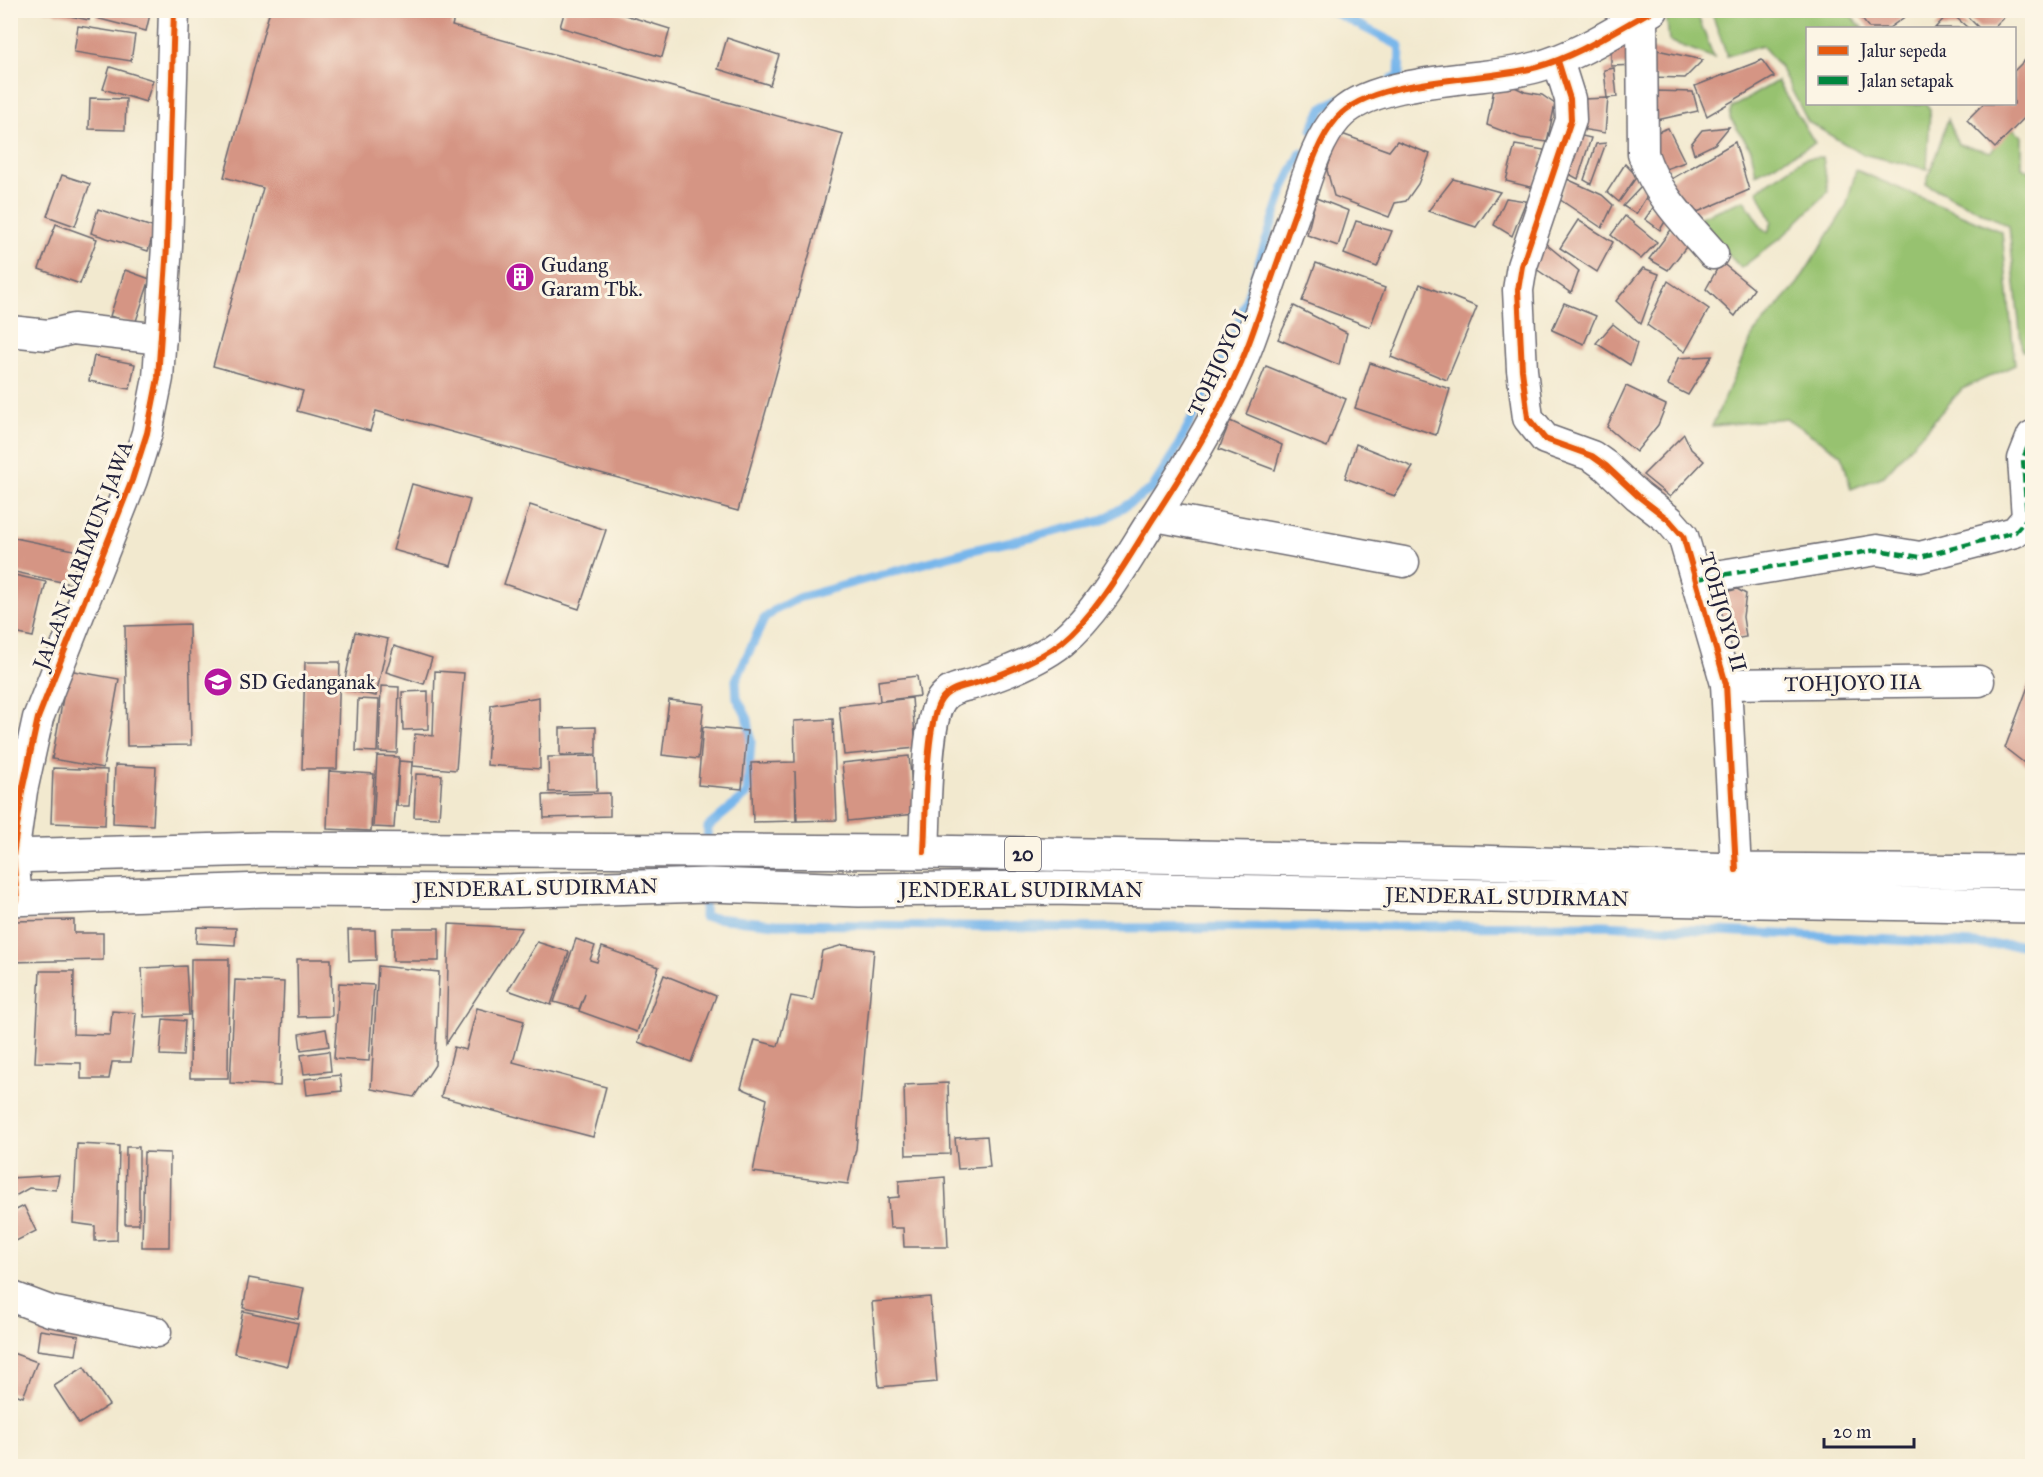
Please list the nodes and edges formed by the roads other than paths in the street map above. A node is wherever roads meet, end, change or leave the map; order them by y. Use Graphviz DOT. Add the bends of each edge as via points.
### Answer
graph roads {
  1 [pos="174,10"];
  2 [pos="1648,13"];
  3 [pos="1558,61"];
  4 [pos="1713,254"];
  5 [pos="10,331"];
  6 [pos="161,339"];
  7 [pos="2032,436"];
  8 [pos="1155,516"];
  9 [pos="1404,562"];
  10 [pos="1697,579"];
  11 [pos="1979,681"];
  12 [pos="1726,684"];
  13 [pos="860,852"];
  14 [pos="924,852"];
  15 [pos="12,856"];
  16 [pos="1475,862"];
  17 [pos="1736,870"];
  18 [pos="2032,872"];
  19 [pos="860,890"];
  20 [pos="1476,897"];
  21 [pos="14,899"];
  22 [pos="2032,906"];
  23 [pos="10,1296"];
  24 [pos="156,1332"];
  1 -- 6 [label="street, JALAN KARIMUN JAWA"];
  2 -- 3 [label="street, TOHJOYO I"];
  2 -- 4 [label="street" via="1643,154 1667,201"];
  3 -- 8 [label="street, TOHJOYO I" via="1510,74 1442,81 1374,95 1337,117 1316,153 1249,344"];
  3 -- 10 [label="street, TOHJOYO II" via="1572,120 1522,266 1518,290 1528,418 1545,439 1592,456 1669,520 1683,536"];
  5 -- 6 [label="street" via="48,335 73,329"];
  6 -- 15 [label="street, JALAN KARIMUN JAWA" via="159,378 132,480 38,718"];
  7 -- 10 [label="street" via="2023,459 2027,518 2015,532 1920,557 1877,550"];
  8 -- 9 [label="street"];
  8 -- 14 [label="street, TOHJOYO I" via="1103,594 1063,641 1041,656 953,689 941,700 931,737"];
  10 -- 12 [label="street, TOHJOYO II"];
  11 -- 12 [label="street, TOHJOYO IIA"];
  12 -- 17 [label="street, TOHJOYO II"];
  13 -- 14 [label="highway, JENDERAL SUDIRMAN / 20"];
  13 -- 15 [label="highway, JENDERAL SUDIRMAN / 20" via="264,849"];
  13 -- 19 [label="highway"];
  14 -- 16 [label="highway, JENDERAL SUDIRMAN / 20"];
  15 -- 21 [label="street, JALAN KARIMUN JAWA"];
  16 -- 17 [label="highway, JENDERAL SUDIRMAN / 20"];
  16 -- 20 [label="highway"];
  17 -- 18 [label="highway, JENDERAL SUDIRMAN / 20"];
  19 -- 20 [label="highway, JENDERAL SUDIRMAN / 20" via="1048,888"];
  19 -- 21 [label="highway, JENDERAL SUDIRMAN / 20" via="709,885 497,891 266,890"];
  20 -- 22 [label="highway, JENDERAL SUDIRMAN / 20"];
  23 -- 24 [label="street" via="50,1311"];
}
